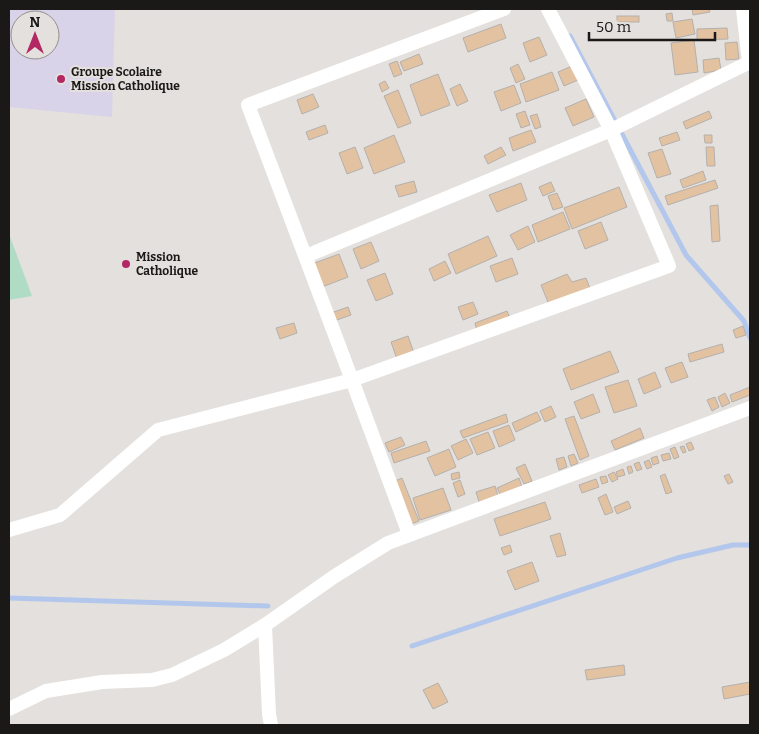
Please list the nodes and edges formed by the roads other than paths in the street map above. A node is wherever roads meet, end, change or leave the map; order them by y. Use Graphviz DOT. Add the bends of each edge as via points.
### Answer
graph roads {
  1 [pos="504,9"];
  2 [pos="548,9"];
  3 [pos="743,9"];
  4 [pos="750,62"];
  5 [pos="611,130"];
  6 [pos="306,256"];
  7 [pos="352,380"];
  8 [pos="750,408"];
  9 [pos="9,530"];
  10 [pos="409,534"];
  11 [pos="264,625"];
  12 [pos="9,709"];
  13 [pos="271,725"];
  1 -- 6 [label="street" via="248,105"];
  2 -- 5 [label="street"];
  3 -- 4 [label="street"];
  4 -- 5 [label="street"];
  5 -- 6 [label="street"];
  5 -- 7 [label="street" via="669,266"];
  6 -- 7 [label="street"];
  7 -- 9 [label="street" via="158,430 60,515"];
  7 -- 10 [label="street"];
  8 -- 10 [label="street"];
  10 -- 11 [label="street" via="388,543 335,576"];
  11 -- 12 [label="street" via="224,650 172,675 46,691"];
  11 -- 13 [label="street"];
}
